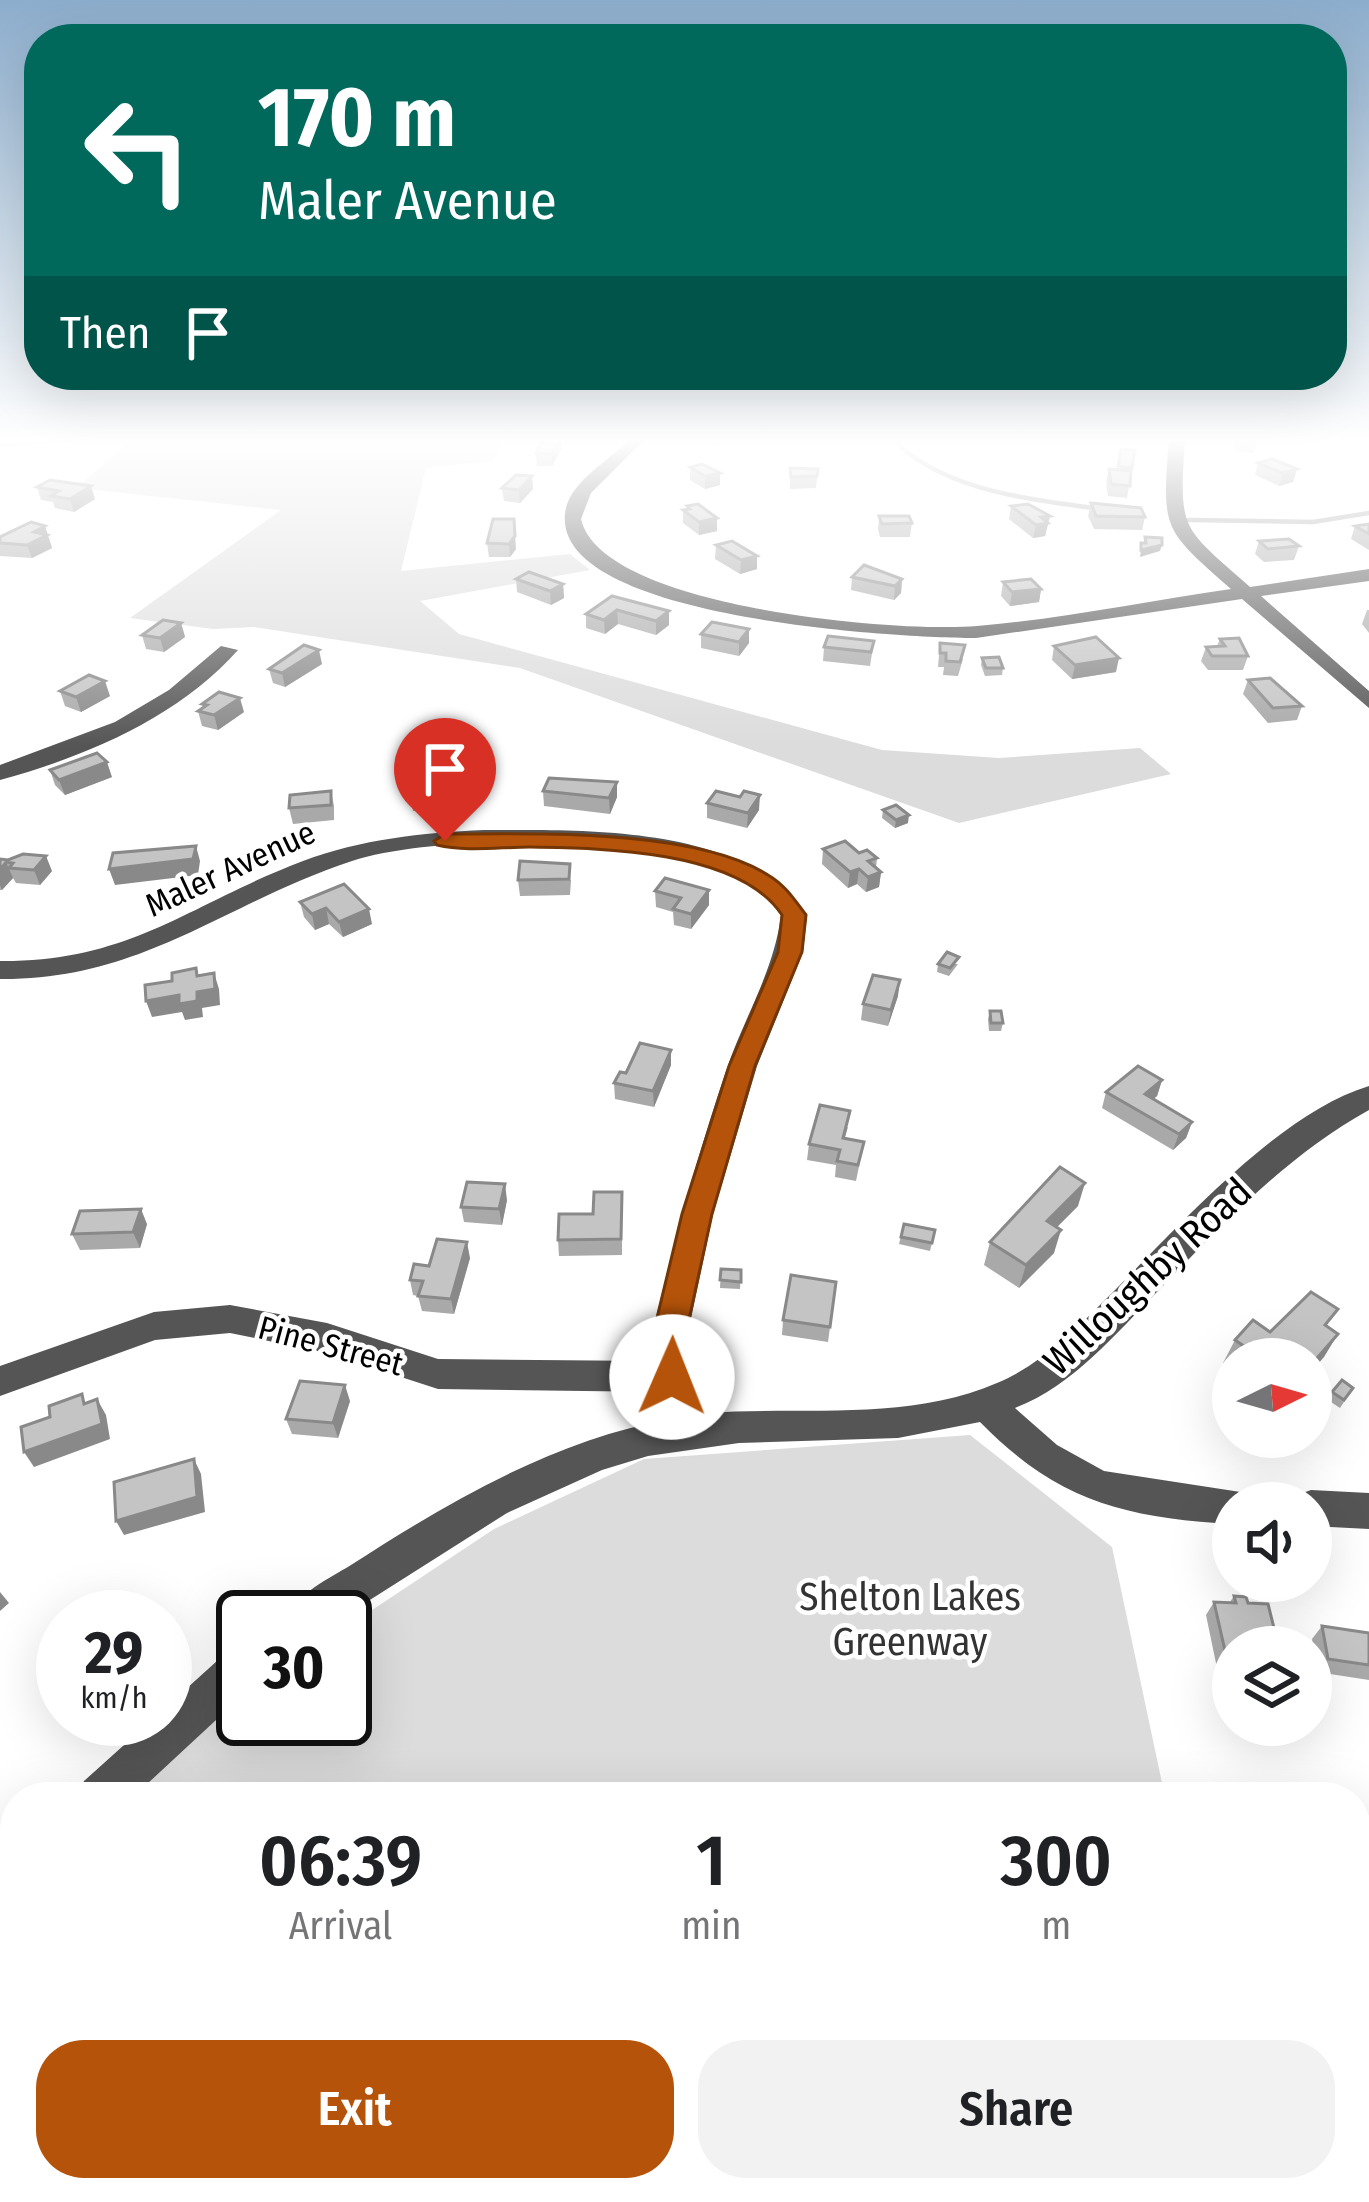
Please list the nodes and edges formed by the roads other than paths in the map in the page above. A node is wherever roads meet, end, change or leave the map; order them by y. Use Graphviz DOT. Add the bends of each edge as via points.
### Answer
graph roads {
  1 [pos="579,541"];
  2 [pos="1189,541"];
  3 [pos="1369,575"];
  4 [pos="1242,592"];
  5 [pos="228,650"];
  6 [pos="1369,702"];
  7 [pos="0,773"];
  8 [pos="0,970"];
  9 [pos="1369,1097"];
  10 [pos="672,1377"];
  11 [pos="0,1381"];
  12 [pos="987,1405"];
  13 [pos="695,1430"];
  14 [pos="1212,1504"];
  15 [pos="1332,1509"];
  16 [pos="1369,1511"];
  17 [pos="350,1590"];
  18 [pos="216,1691"];
  19 [pos="116,1782"];
  1 -- 4 [label="street" via="605,569 684,597 809,623 919,634 1032,627"];
  2 -- 4 [label="street"];
  3 -- 4 [label="street"];
  4 -- 6 [label="street"];
  5 -- 7 [label="street" via="123,727"];
  8 -- 10 [label="street, Maler Avenue" via="105,962 285,877 398,843 618,845 718,861 756,877 780,895 795,927 697,1214 667,1347"];
  9 -- 12 [label="street, Willoughby Road" via="1278,1154 1066,1357"];
  10 -- 11 [label="street, Pine Street" via="438,1374 327,1338 230,1319 154,1326"];
  10 -- 13 [label="street, Maler Avenue"];
  12 -- 13 [label="street, Willoughby Road" via="902,1424"];
  12 -- 14 [label="street" via="1043,1458 1125,1498"];
  13 -- 17 [label="street, Willoughby Road" via="525,1486"];
  15 -- 16 [label="street"];
  18 -- 19 [label="street"];
}
